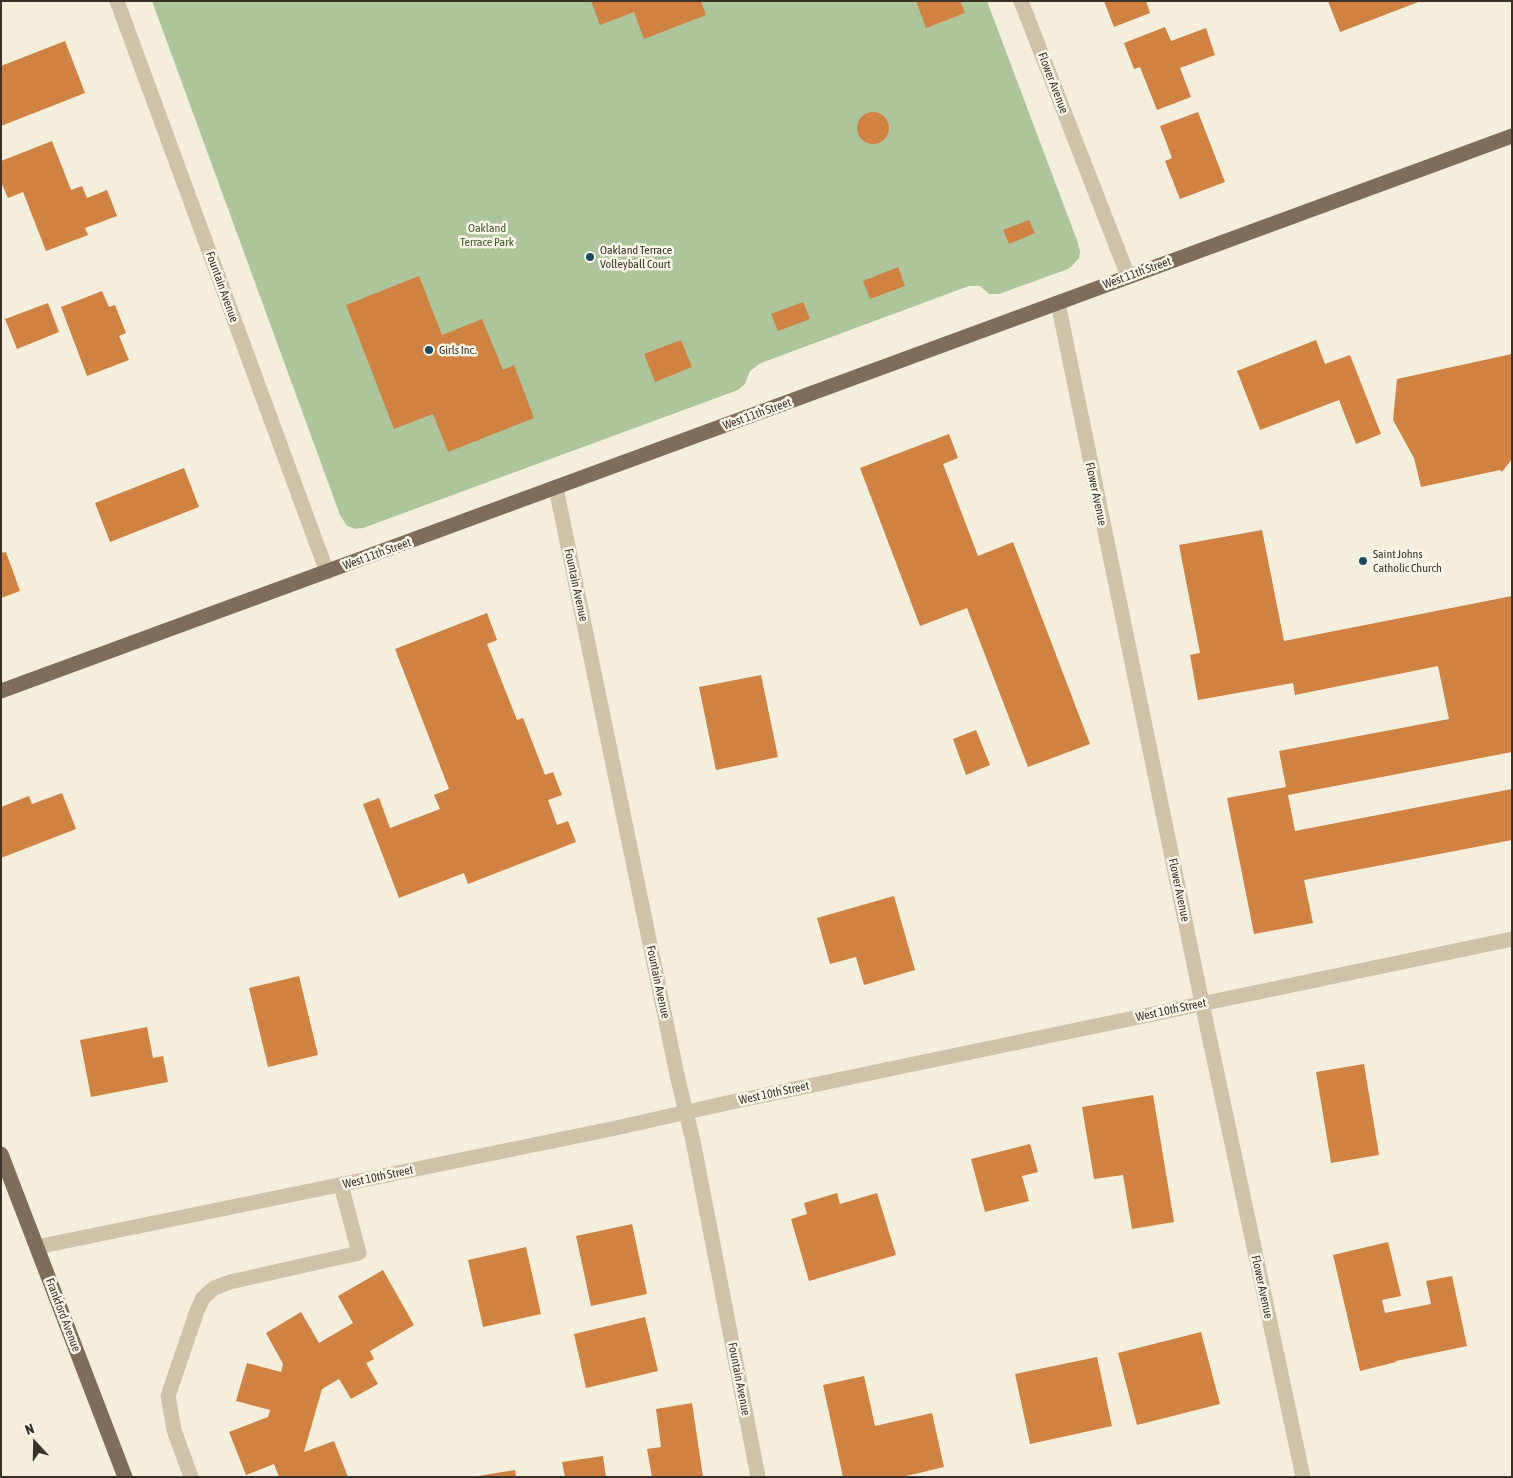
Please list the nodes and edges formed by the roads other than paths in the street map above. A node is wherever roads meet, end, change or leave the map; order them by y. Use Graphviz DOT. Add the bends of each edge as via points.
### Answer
graph roads {
  1 [pos="117,1"];
  2 [pos="1021,1"];
  3 [pos="1512,136"];
  4 [pos="1128,276"];
  5 [pos="1058,303"];
  6 [pos="556,488"];
  7 [pos="327,572"];
  8 [pos="1,691"];
  9 [pos="1512,939"];
  10 [pos="1202,1003"];
  11 [pos="687,1112"];
  12 [pos="1,1154"];
  13 [pos="341,1185"];
  14 [pos="37,1247"];
  15 [pos="125,1477"];
  16 [pos="191,1477"];
  17 [pos="758,1477"];
  18 [pos="1303,1477"];
  1 -- 7 [label="street, Fountain Avenue"];
  2 -- 4 [label="street, Flower Avenue"];
  3 -- 4 [label="main road, West 11th Street"];
  4 -- 5 [label="main road, West 11th Street"];
  5 -- 6 [label="main road, West 11th Street"];
  5 -- 10 [label="street, Flower Avenue"];
  6 -- 7 [label="main road, West 11th Street"];
  6 -- 11 [label="street, Fountain Avenue"];
  7 -- 8 [label="main road, West 11th Street"];
  9 -- 10 [label="street, West 10th Street"];
  10 -- 11 [label="street, West 10th Street"];
  10 -- 18 [label="street, Flower Avenue"];
  11 -- 13 [label="street, West 10th Street"];
  11 -- 17 [label="street, Fountain Avenue"];
  12 -- 14 [label="main road, Frankford Avenue"];
  13 -- 14 [label="street, West 10th Street"];
  13 -- 16 [label="street" via="359,1253 230,1282 214,1288 203,1298 168,1396 174,1430"];
  14 -- 15 [label="main road, Frankford Avenue"];
}
